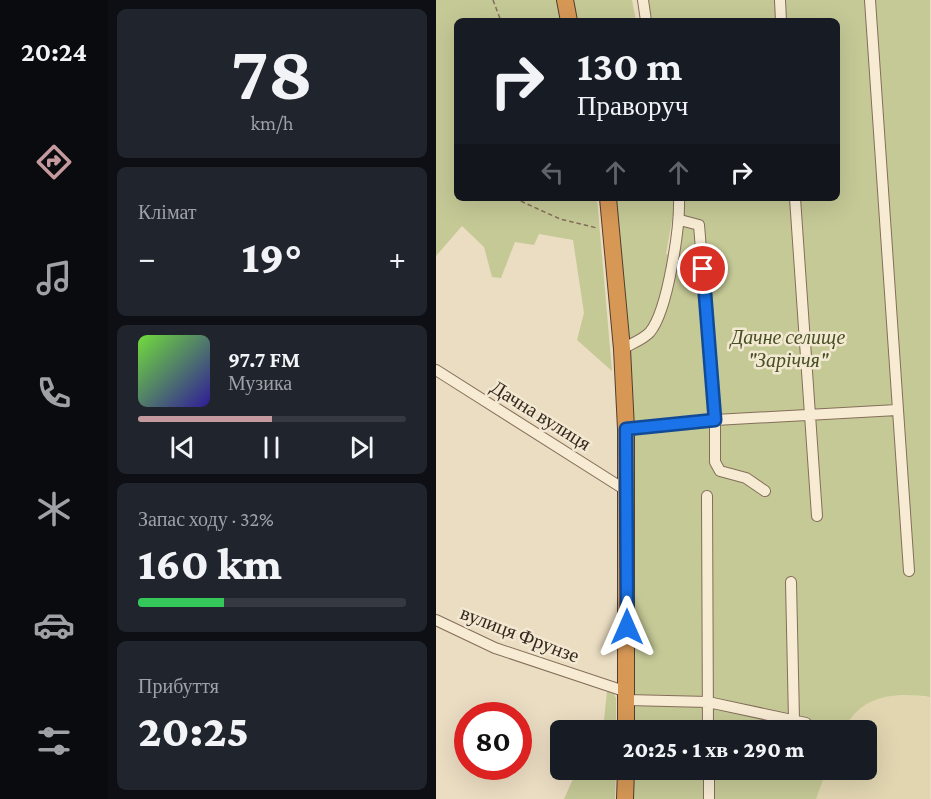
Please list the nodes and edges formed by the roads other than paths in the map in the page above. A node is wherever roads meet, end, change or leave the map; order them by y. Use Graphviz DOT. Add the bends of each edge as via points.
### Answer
graph roads {
  1 [pos="565,0"];
  2 [pos="643,0"];
  3 [pos="780,0"];
  4 [pos="870,0"];
  5 [pos="568,18"];
  6 [pos="646,18"];
  7 [pos="781,18"];
  8 [pos="608,201"];
  9 [pos="679,201"];
  10 [pos="795,201"];
  11 [pos="680,220"];
  12 [pos="622,349"];
  13 [pos="436,370"];
  14 [pos="897,410"];
  15 [pos="810,416"];
  16 [pos="715,420"];
  17 [pos="626,429"];
  18 [pos="627,491"];
  19 [pos="765,491"];
  20 [pos="707,496"];
  21 [pos="817,516"];
  22 [pos="909,572"];
  23 [pos="791,582"];
  24 [pos="436,620"];
  25 [pos="626,696"];
  26 [pos="708,702"];
  27 [pos="626,720"];
  28 [pos="708,720"];
  29 [pos="794,720"];
  30 [pos="626,780"];
  31 [pos="709,780"];
  32 [pos="625,799"];
  33 [pos="709,799"];
  1 -- 5 [label="highway"];
  2 -- 6 [label="street"];
  3 -- 7 [label="street"];
  4 -- 14 [label="street"];
  8 -- 12 [label="highway"];
  9 -- 11 [label="street"];
  10 -- 15 [label="street"];
  11 -- 12 [label="street" via="661,311 649,334"];
  11 -- 16 [label="street" via="699,225"];
  12 -- 17 [label="highway"];
  13 -- 18 [label="street, Дачна вулиця"];
  14 -- 15 [label="street"];
  14 -- 22 [label="street"];
  15 -- 16 [label="street"];
  15 -- 21 [label="street"];
  16 -- 17 [label="street"];
  16 -- 19 [label="street" via="715,462 720,471 746,478"];
  17 -- 18 [label="highway"];
  18 -- 25 [label="highway"];
  20 -- 26 [label="street"];
  23 -- 29 [label="street"];
  24 -- 25 [label="street, вулиця Фрунзе" via="495,648"];
  25 -- 26 [label="street, вулиця Фрунзе"];
  25 -- 27 [label="highway"];
  26 -- 28 [label="street"];
  26 -- 29 [label="street, вулиця Фрунзе"];
  30 -- 32 [label="highway"];
  31 -- 33 [label="street"];
}
